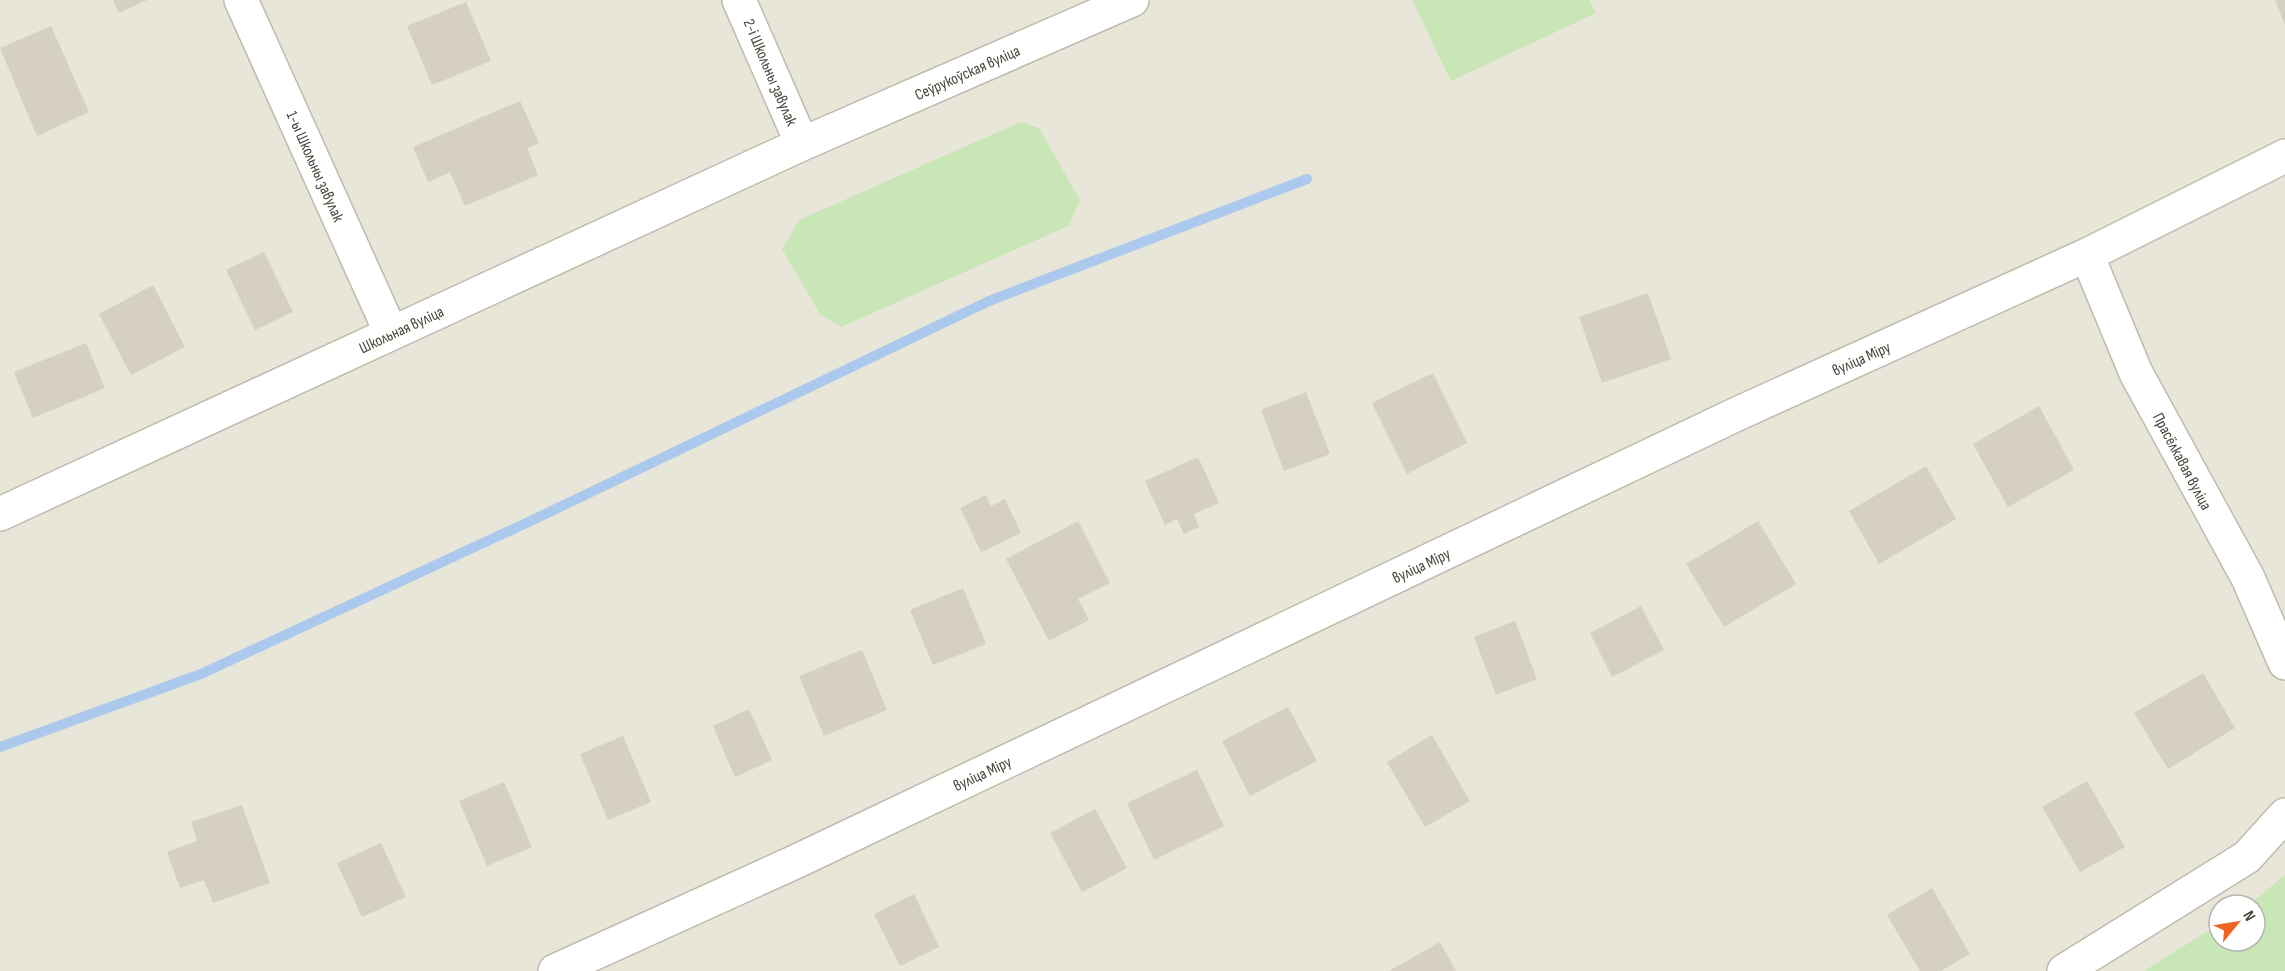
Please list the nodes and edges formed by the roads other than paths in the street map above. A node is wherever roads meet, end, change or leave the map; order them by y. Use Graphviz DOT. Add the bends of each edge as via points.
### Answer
graph roads {
  1 [pos="241,0"];
  2 [pos="739,0"];
  3 [pos="1132,0"];
  4 [pos="802,144"];
  5 [pos="2285,156"];
  6 [pos="2087,255"];
  7 [pos="391,333"];
  8 [pos="0,514"];
  9 [pos="2285,663"];
  10 [pos="2285,815"];
  11 [pos="555,971"];
  12 [pos="2064,971"];
  1 -- 7 [label="street, 1-ы Школьны завулак"];
  2 -- 4 [label="street, 2-і Школьны завулак"];
  3 -- 4 [label="street, Сеўрукоўская вуліца"];
  4 -- 7 [label="street, Школьная вуліца"];
  5 -- 6 [label="street, вуліца Міру"];
  6 -- 9 [label="street, Прасёлкавая вуліца" via="2136,373 2248,578"];
  6 -- 11 [label="street, вуліца Міру" via="1737,414 795,862"];
  7 -- 8 [label="street, Школьная вуліца"];
  10 -- 12 [label="street" via="2247,857"];
}
